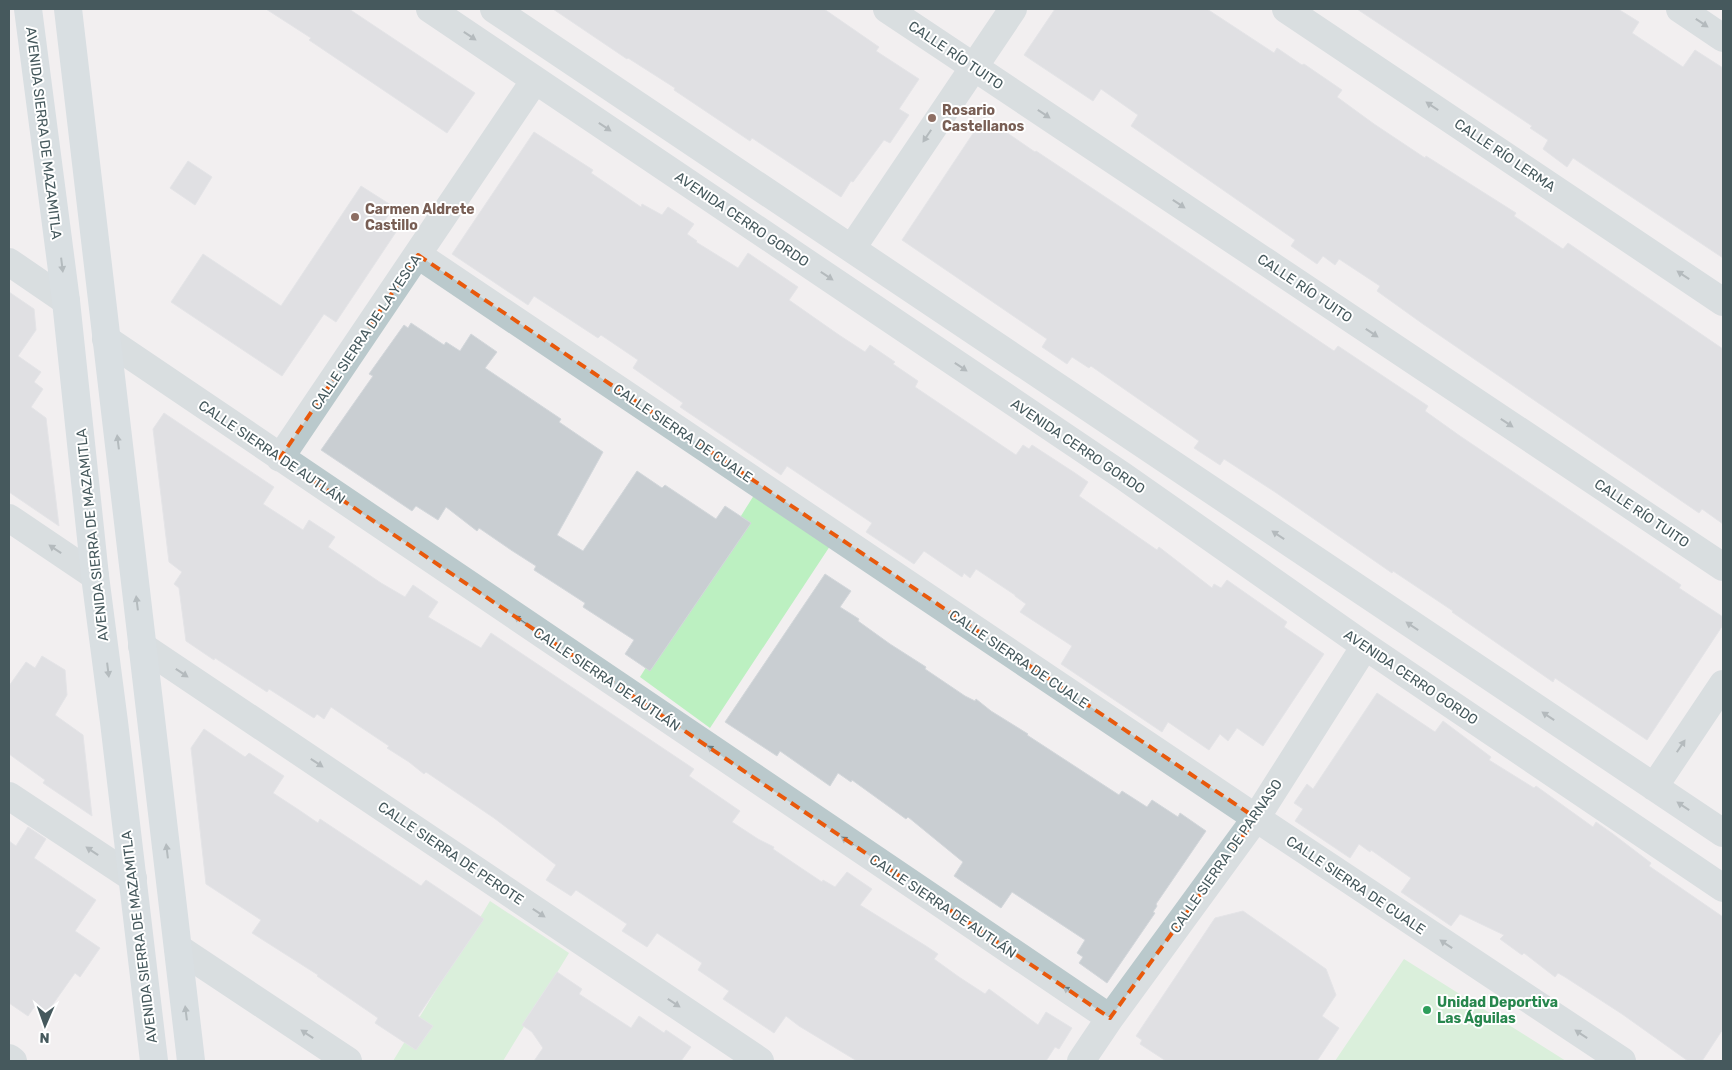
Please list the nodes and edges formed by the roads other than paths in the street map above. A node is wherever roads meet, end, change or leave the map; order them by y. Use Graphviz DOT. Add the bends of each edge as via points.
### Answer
graph roads {
  1 [pos="28,9"];
  2 [pos="68,9"];
  3 [pos="430,9"];
  4 [pos="494,9"];
  5 [pos="887,9"];
  6 [pos="1013,9"];
  7 [pos="1286,9"];
  8 [pos="1680,9"];
  9 [pos="1723,38"];
  10 [pos="974,67"];
  11 [pos="535,80"];
  12 [pos="852,248"];
  13 [pos="418,255"];
  14 [pos="9,262"];
  15 [pos="66,301"];
  16 [pos="1723,302"];
  17 [pos="106,339"];
  18 [pos="1142,443"];
  19 [pos="280,458"];
  20 [pos="1123,476"];
  21 [pos="9,518"];
  22 [pos="1723,567"];
  23 [pos="95,576"];
  24 [pos="142,646"];
  25 [pos="1365,646"];
  26 [pos="1723,684"];
  27 [pos="150,717"];
  28 [pos="114,722"];
  29 [pos="1654,787"];
  30 [pos="9,796"];
  31 [pos="1256,818"];
  32 [pos="1723,833"];
  33 [pos="132,878"];
  34 [pos="1723,888"];
  35 [pos="178,948"];
  36 [pos="1110,1018"];
  37 [pos="9,1058"];
  38 [pos="13,1061"];
  39 [pos="154,1061"];
  40 [pos="191,1061"];
  41 [pos="348,1061"];
  42 [pos="760,1061"];
  43 [pos="1080,1061"];
  44 [pos="1622,1061"];
  1 -- 15 [label="street, AVENIDA SIERRA DE MAZAMITLA, one-way"];
  2 -- 17 [label="street"];
  3 -- 11 [label="street, AVENIDA CERRO GORDO, one-way"];
  4 -- 12 [label="street"];
  5 -- 10 [label="street, CALLE RÍO TUITO"];
  6 -- 10 [label="street"];
  16 -- 7 [label="street, CALLE RÍO LERMA, one-way"];
  8 -- 9 [label="street, one-way"];
  10 -- 12 [label="street, one-way"];
  10 -- 22 [label="street, CALLE RÍO TUITO, one-way"];
  11 -- 13 [label="street, CALLE SIERRA DE LA YESCA"];
  11 -- 20 [label="street, AVENIDA CERRO GORDO, one-way"];
  12 -- 18 [label="street"];
  13 -- 19 [label="street, CALLE SIERRA DE LA YESCA"];
  13 -- 31 [label="street, CALLE SIERRA DE CUALE"];
  14 -- 15 [label="street"];
  15 -- 23 [label="street, AVENIDA SIERRA DE MAZAMITLA"];
  17 -- 19 [label="street, CALLE SIERRA DE AUTLÁN"];
  24 -- 17 [label="street, one-way"];
  18 -- 20 [label="street"];
  29 -- 18 [label="street, one-way"];
  36 -- 19 [label="street, CALLE SIERRA DE AUTLÁN, one-way"];
  20 -- 25 [label="street, AVENIDA CERRO GORDO"];
  23 -- 21 [label="street, one-way"];
  23 -- 28 [label="street, AVENIDA SIERRA DE MAZAMITLA, one-way"];
  24 -- 27 [label="street"];
  24 -- 42 [label="street, CALLE SIERRA DE PEROTE, one-way"];
  25 -- 31 [label="street, CALLE SIERRA DE PARNASO"];
  25 -- 34 [label="street, AVENIDA CERRO GORDO"];
  29 -- 26 [label="street, one-way"];
  27 -- 28 [label="street"];
  35 -- 27 [label="street, one-way"];
  28 -- 33 [label="street, AVENIDA SIERRA DE MAZAMITLA"];
  32 -- 29 [label="street, one-way"];
  33 -- 30 [label="street, one-way"];
  31 -- 36 [label="street, CALLE SIERRA DE PARNASO"];
  44 -- 31 [label="street, CALLE SIERRA DE CUALE, one-way"];
  33 -- 39 [label="street, AVENIDA SIERRA DE MAZAMITLA"];
  40 -- 35 [label="street, one-way"];
  41 -- 35 [label="street, one-way"];
  36 -- 43 [label="street, CALLE SIERRA DE PARNASO"];
  37 -- 38 [label="street"];
}
